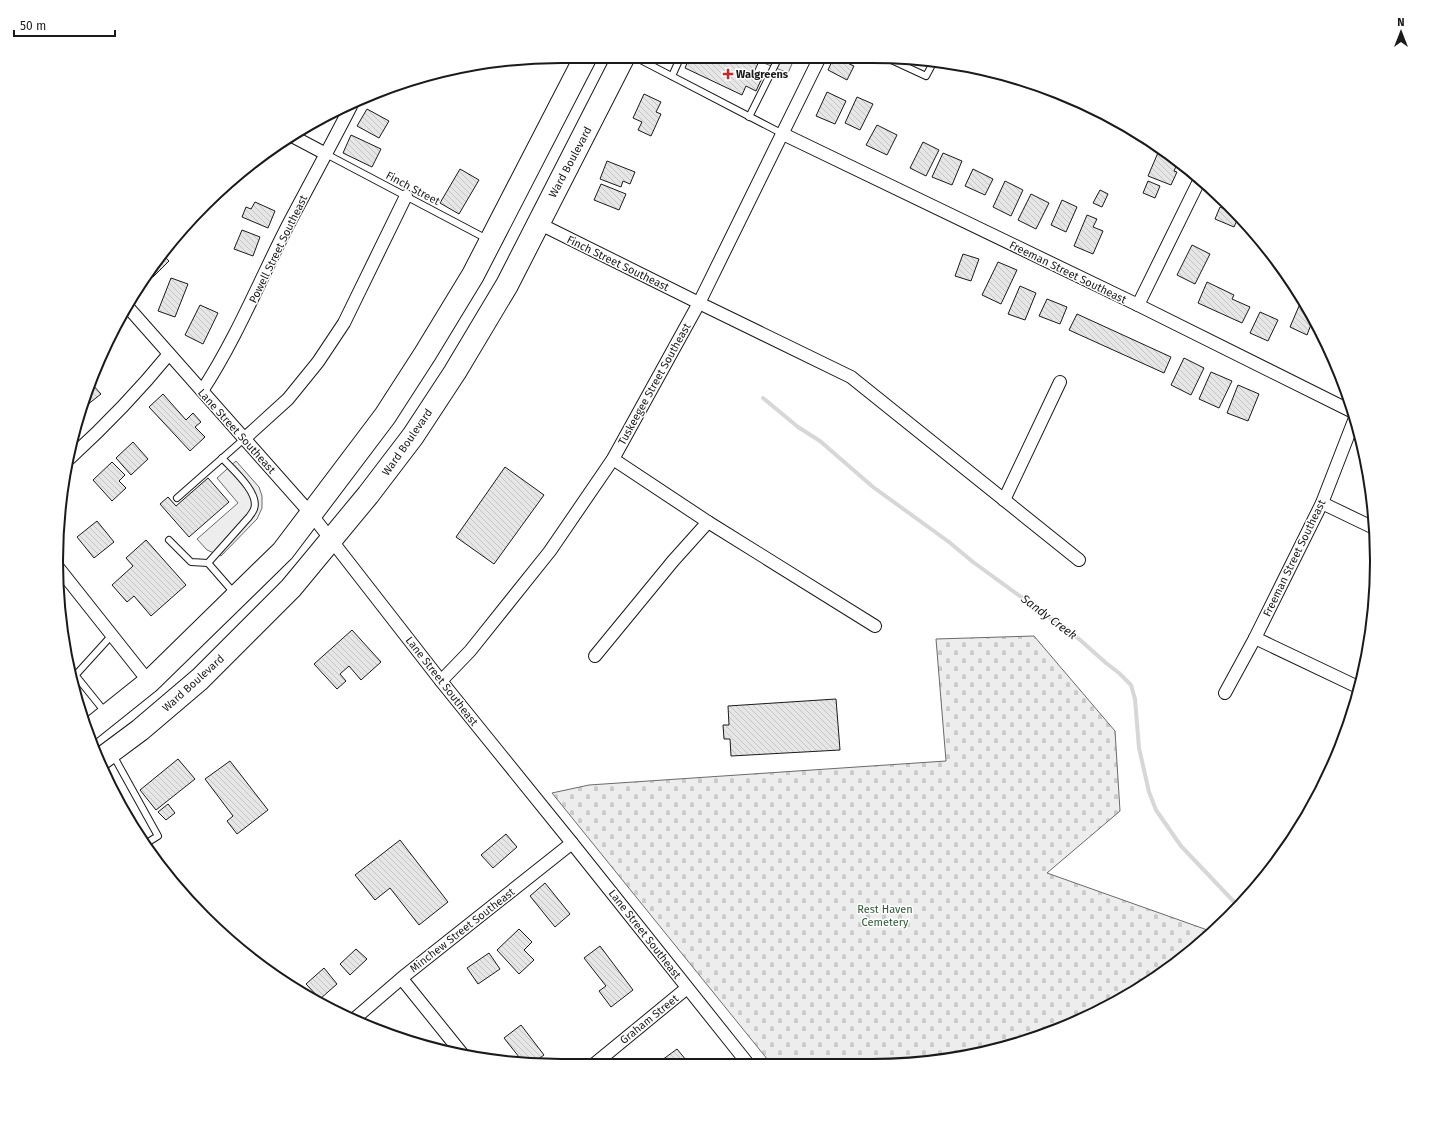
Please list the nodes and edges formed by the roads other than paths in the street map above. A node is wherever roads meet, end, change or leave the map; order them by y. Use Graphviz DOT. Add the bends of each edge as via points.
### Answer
graph roads {
  1 [pos="582,63"];
  2 [pos="621,63"];
  3 [pos="647,63"];
  4 [pos="678,63"];
  5 [pos="776,63"];
  6 [pos="817,63"];
  7 [pos="900,64"];
  8 [pos="931,66"];
  9 [pos="672,76"];
  10 [pos="349,111"];
  11 [pos="749,117"];
  12 [pos="783,134"];
  13 [pos="297,139"];
  14 [pos="326,154"];
  15 [pos="1197,185"];
  16 [pos="406,196"];
  17 [pos="538,223"];
  18 [pos="490,241"];
  19 [pos="699,303"];
  20 [pos="1138,305"];
  21 [pos="131,311"];
  22 [pos="169,354"];
  23 [pos="1060,382"];
  24 [pos="202,391"];
  25 [pos="1346,409"];
  26 [pos="1352,427"];
  27 [pos="244,439"];
  28 [pos="75,453"];
  29 [pos="222,458"];
  30 [pos="612,459"];
  31 [pos="177,498"];
  32 [pos="1004,500"];
  33 [pos="1322,503"];
  34 [pos="311,514"];
  35 [pos="708,522"];
  36 [pos="1369,525"];
  37 [pos="169,540"];
  38 [pos="331,540"];
  39 [pos="1079,560"];
  40 [pos="208,563"];
  41 [pos="63,574"];
  42 [pos="237,596"];
  43 [pos="875,626"];
  44 [pos="112,635"];
  45 [pos="1254,638"];
  46 [pos="595,656"];
  47 [pos="77,675"];
  48 [pos="441,681"];
  49 [pos="149,682"];
  50 [pos="78,683"];
  51 [pos="1354,685"];
  52 [pos="1225,693"];
  53 [pos="107,715"];
  54 [pos="92,728"];
  55 [pos="106,756"];
  56 [pos="150,842"];
  57 [pos="572,843"];
  58 [pos="402,979"];
  59 [pos="688,988"];
  60 [pos="358,1016"];
  61 [pos="457,1048"];
  62 [pos="601,1059"];
  63 [pos="744,1059"];
  1 -- 18 [label="highway"];
  2 -- 17 [label="highway, Ward Boulevard"];
  3 -- 9 [label="lane"];
  4 -- 9 [label="lane"];
  5 -- 11 [label="lane"];
  6 -- 12 [label="street, Tuskeegee Street Southeast"];
  7 -- 8 [label="lane" via="926,76"];
  9 -- 11 [label="lane"];
  10 -- 14 [label="street, Powell Street Southeast"];
  11 -- 12 [label="lane"];
  12 -- 19 [label="street, Tuskeegee Street Southeast"];
  12 -- 20 [label="street, Freeman Street Southeast"];
  13 -- 14 [label="street"];
  14 -- 16 [label="lane, Finch Street"];
  14 -- 24 [label="street, Powell Street Southeast" via="256,294"];
  15 -- 20 [label="street"];
  16 -- 18 [label="lane, Finch Street"];
  16 -- 27 [label="street" via="344,323 322,356 288,399"];
  17 -- 19 [label="street, Finch Street Southeast"];
  17 -- 38 [label="highway, Ward Boulevard" via="507,285 455,372 413,436"];
  18 -- 34 [label="highway" via="426,354 385,416"];
  19 -- 30 [label="street, Tuskeegee Street Southeast"];
  19 -- 32 [label="street, Finch Street Southeast" via="851,377"];
  20 -- 25 [label="street, Freeman Street Southeast"];
  21 -- 22 [label="street, Lane Street Southeast"];
  22 -- 24 [label="street, Lane Street Southeast"];
  22 -- 28 [label="street" via="142,387"];
  23 -- 32 [label="street"];
  24 -- 27 [label="street, Lane Street Southeast"];
  26 -- 33 [label="street, Freeman Street Southeast"];
  27 -- 29 [label="lane"];
  27 -- 34 [label="street, Lane Street Southeast"];
  29 -- 31 [label="lane"];
  29 -- 40 [label="lane" via="248,486 254,497 254,508"];
  30 -- 35 [label="street"];
  30 -- 48 [label="street, Tuskeegee Street Southeast" via="550,551 470,651"];
  32 -- 39 [label="street, Finch Street Southeast"];
  33 -- 36 [label="street"];
  33 -- 45 [label="street, Freeman Street Southeast"];
  34 -- 38 [label="street, Lane Street Southeast"];
  34 -- 42 [label="highway" via="283,551"];
  35 -- 43 [label="street"];
  35 -- 46 [label="street"];
  37 -- 40 [label="lane" via="191,562"];
  38 -- 48 [label="street, Lane Street Southeast"];
  38 -- 55 [label="highway, Ward Boulevard" via="291,588 200,678"];
  40 -- 42 [label="lane"];
  41 -- 44 [label="street"];
  42 -- 49 [label="highway"];
  44 -- 47 [label="lane"];
  44 -- 49 [label="street"];
  45 -- 51 [label="street"];
  45 -- 52 [label="street, Freeman Street Southeast"];
  48 -- 57 [label="street, Lane Street Southeast"];
  49 -- 53 [label="highway"];
  50 -- 53 [label="lane"];
  53 -- 54 [label="highway"];
  55 -- 56 [label="lane" via="158,836"];
  57 -- 58 [label="street, Minchew Street Southeast"];
  57 -- 59 [label="street, Lane Street Southeast"];
  58 -- 60 [label="street, Minchew Street Southeast"];
  58 -- 61 [label="street"];
  59 -- 62 [label="street, Graham Street"];
  59 -- 63 [label="street, Lane Street Southeast"];
}
